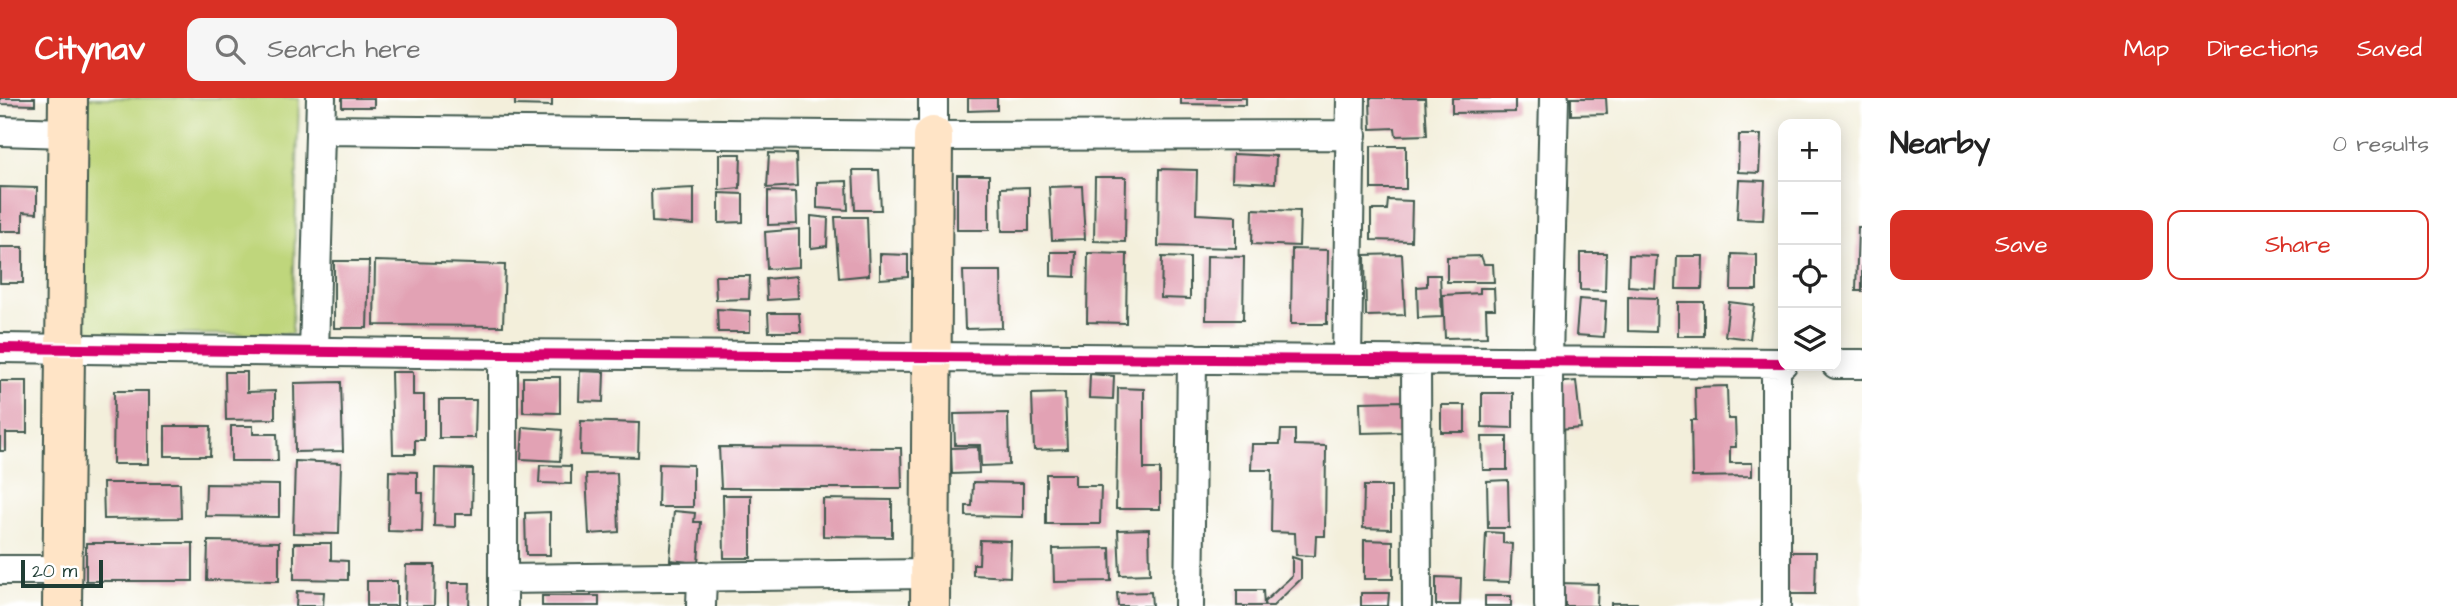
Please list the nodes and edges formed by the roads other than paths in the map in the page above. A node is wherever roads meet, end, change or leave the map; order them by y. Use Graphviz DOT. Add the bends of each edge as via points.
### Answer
graph roads {
  1 [pos="321,98"];
  2 [pos="933,98"];
  3 [pos="1352,98"];
  4 [pos="1554,98"];
  5 [pos="67,115"];
  6 [pos="321,130"];
  7 [pos="0,131"];
  8 [pos="1352,135"];
  9 [pos="933,136"];
  10 [pos="0,348"];
  11 [pos="65,348"];
  12 [pos="314,352"];
  13 [pos="503,354"];
  14 [pos="933,357"];
  15 [pos="1192,358"];
  16 [pos="1347,359"];
  17 [pos="1416,360"];
  18 [pos="1548,360"];
  19 [pos="1778,363"];
  20 [pos="1841,364"];
  21 [pos="1862,364"];
  22 [pos="1780,371"];
  23 [pos="0,570"];
  24 [pos="702,576"];
  25 [pos="62,588"];
  26 [pos="930,590"];
  27 [pos="503,592"];
  28 [pos="701,606"];
  29 [pos="1189,606"];
  30 [pos="1417,606"];
  31 [pos="1549,606"];
  32 [pos="1776,606"];
  1 -- 6 [label="street"];
  2 -- 9 [label="street"];
  3 -- 8 [label="street"];
  4 -- 18 [label="street"];
  5 -- 7 [label="street"];
  5 -- 11 [label="street"];
  6 -- 9 [label="street"];
  6 -- 12 [label="street"];
  8 -- 9 [label="street"];
  8 -- 16 [label="street"];
  9 -- 14 [label="street"];
  10 -- 11 [label="street"];
  11 -- 12 [label="street"];
  11 -- 25 [label="street"];
  12 -- 13 [label="street"];
  13 -- 14 [label="street"];
  13 -- 27 [label="street"];
  14 -- 15 [label="street"];
  14 -- 26 [label="street"];
  15 -- 16 [label="street"];
  15 -- 29 [label="street"];
  16 -- 17 [label="street"];
  17 -- 18 [label="street"];
  17 -- 30 [label="street"];
  18 -- 19 [label="street"];
  18 -- 31 [label="street"];
  20 -- 21 [label="street"];
  22 -- 32 [label="street"];
  23 -- 25 [label="street"];
  24 -- 26 [label="street"];
  24 -- 27 [label="street"];
  24 -- 28 [label="street"];
}
